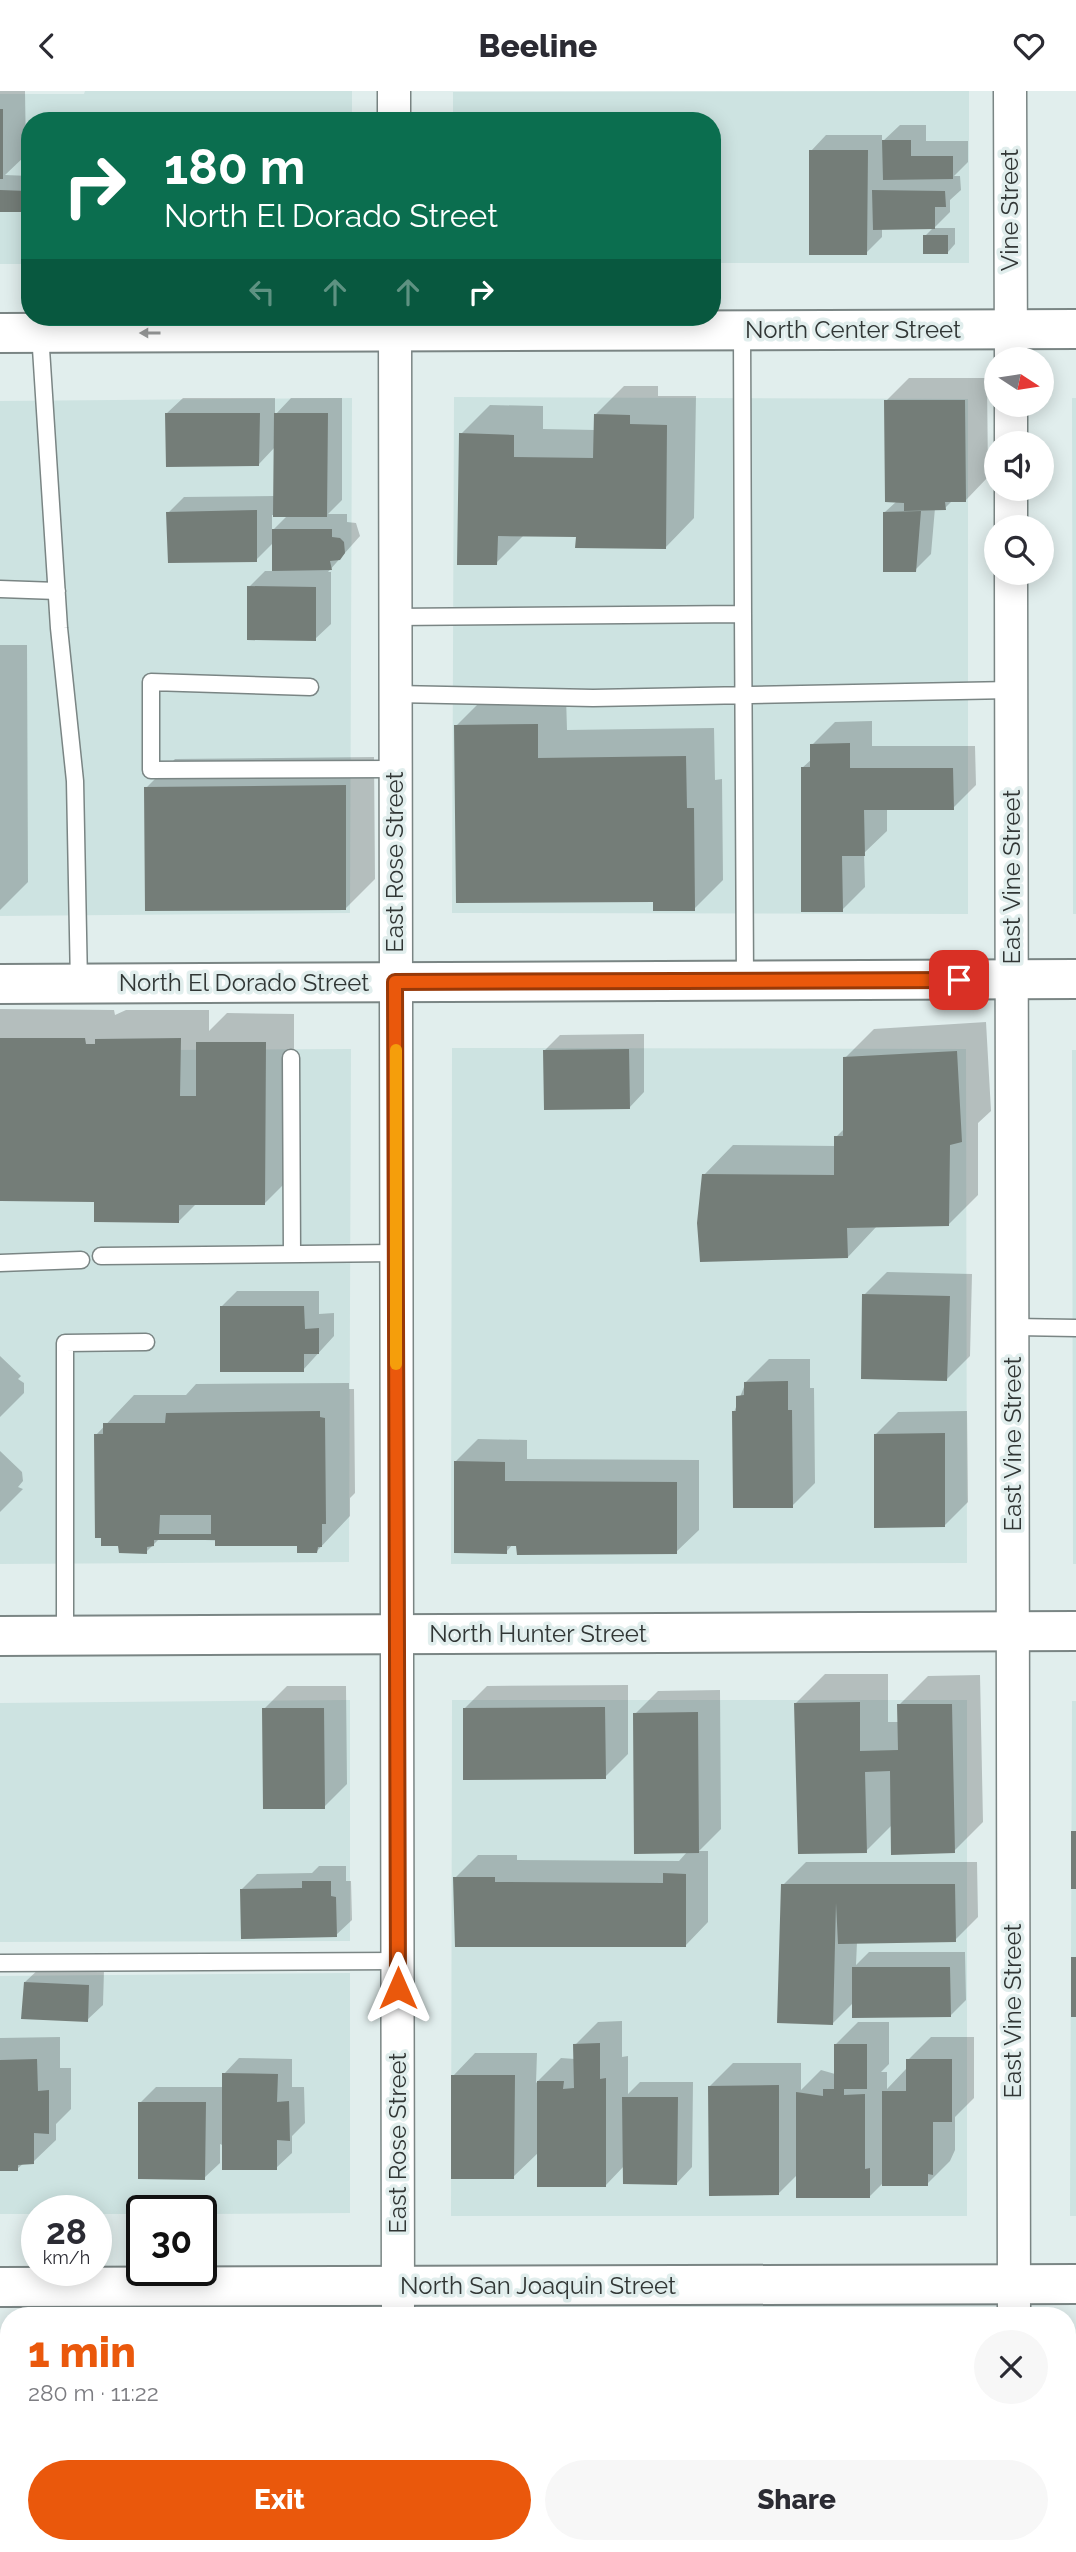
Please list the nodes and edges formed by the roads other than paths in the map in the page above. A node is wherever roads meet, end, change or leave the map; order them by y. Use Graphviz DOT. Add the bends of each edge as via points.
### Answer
graph roads {
  1 [pos="394,91"];
  2 [pos="1010,91"];
  3 [pos="394,112"];
  4 [pos="316,326"];
  5 [pos="395,326"];
  6 [pos="511,326"];
  7 [pos="1076,329"];
  8 [pos="742,330"];
  9 [pos="0,333"];
  10 [pos="40,333"];
  11 [pos="1011,344"];
  12 [pos="1011,585"];
  13 [pos="0,589"];
  14 [pos="57,591"];
  15 [pos="743,614"];
  16 [pos="394,617"];
  17 [pos="310,687"];
  18 [pos="1012,690"];
  19 [pos="395,694"];
  20 [pos="746,694"];
  21 [pos="395,769"];
  22 [pos="1013,979"];
  23 [pos="1076,979"];
  24 [pos="745,980"];
  25 [pos="395,982"];
  26 [pos="79,984"];
  27 [pos="0,985"];
  28 [pos="291,1058"];
  29 [pos="396,1253"];
  30 [pos="292,1254"];
  31 [pos="101,1256"];
  32 [pos="80,1260"];
  33 [pos="0,1263"];
  34 [pos="1012,1327"];
  35 [pos="1076,1328"];
  36 [pos="146,1342"];
  37 [pos="1013,1631"];
  38 [pos="1076,1631"];
  39 [pos="396,1635"];
  40 [pos="0,1636"];
  41 [pos="65,1636"];
  42 [pos="399,1961"];
  43 [pos="0,1963"];
  44 [pos="1076,2284"];
  45 [pos="0,2287"];
  46 [pos="1014,2300"];
  47 [pos="398,2301"];
  1 -- 3 [label="street"];
  2 -- 11 [label="street, Vine Street"];
  4 -- 10 [label="main road, North Center Street, one-way"];
  5 -- 16 [label="street, East Rose Street"];
  6 -- 8 [label="main road, North Center Street"];
  7 -- 11 [label="main road, North Center Street"];
  8 -- 11 [label="main road, North Center Street"];
  8 -- 15 [label="lane"];
  9 -- 10 [label="main road, North Center Street"];
  10 -- 14 [label="lane"];
  12 -- 18 [label="street, East Vine Street"];
  13 -- 14 [label="lane"];
  14 -- 26 [label="lane" via="75,781"];
  15 -- 16 [label="lane"];
  15 -- 20 [label="lane"];
  16 -- 19 [label="street, East Rose Street"];
  17 -- 21 [label="lane" via="151,682 151,770"];
  18 -- 20 [label="lane"];
  18 -- 22 [label="street, East Vine Street"];
  19 -- 20 [label="lane" via="593,698"];
  19 -- 21 [label="street, East Rose Street"];
  20 -- 24 [label="lane"];
  21 -- 25 [label="street, East Rose Street"];
  22 -- 23 [label="main road, North El Dorado Street"];
  22 -- 24 [label="main road, North El Dorado Street"];
  22 -- 34 [label="street, East Vine Street"];
  24 -- 25 [label="main road, North El Dorado Street"];
  25 -- 26 [label="main road, North El Dorado Street"];
  25 -- 29 [label="street, East Rose Street"];
  26 -- 27 [label="main road, North El Dorado Street"];
  28 -- 30 [label="lane"];
  29 -- 30 [label="lane"];
  29 -- 39 [label="street, East Rose Street"];
  30 -- 31 [label="lane"];
  32 -- 33 [label="lane"];
  34 -- 35 [label="lane"];
  34 -- 37 [label="street, East Vine Street"];
  36 -- 41 [label="lane" via="65,1343"];
  37 -- 38 [label="main road, North Hunter Street"];
  37 -- 39 [label="main road, North Hunter Street"];
  37 -- 46 [label="street, East Vine Street"];
  39 -- 41 [label="main road, North Hunter Street"];
  39 -- 42 [label="street, East Rose Street"];
  40 -- 41 [label="main road, North Hunter Street"];
  42 -- 43 [label="lane"];
  42 -- 47 [label="street, East Rose Street"];
  44 -- 46 [label="main road, North San Joaquin Street"];
  45 -- 47 [label="main road, North San Joaquin Street"];
  46 -- 47 [label="main road, North San Joaquin Street"];
}
